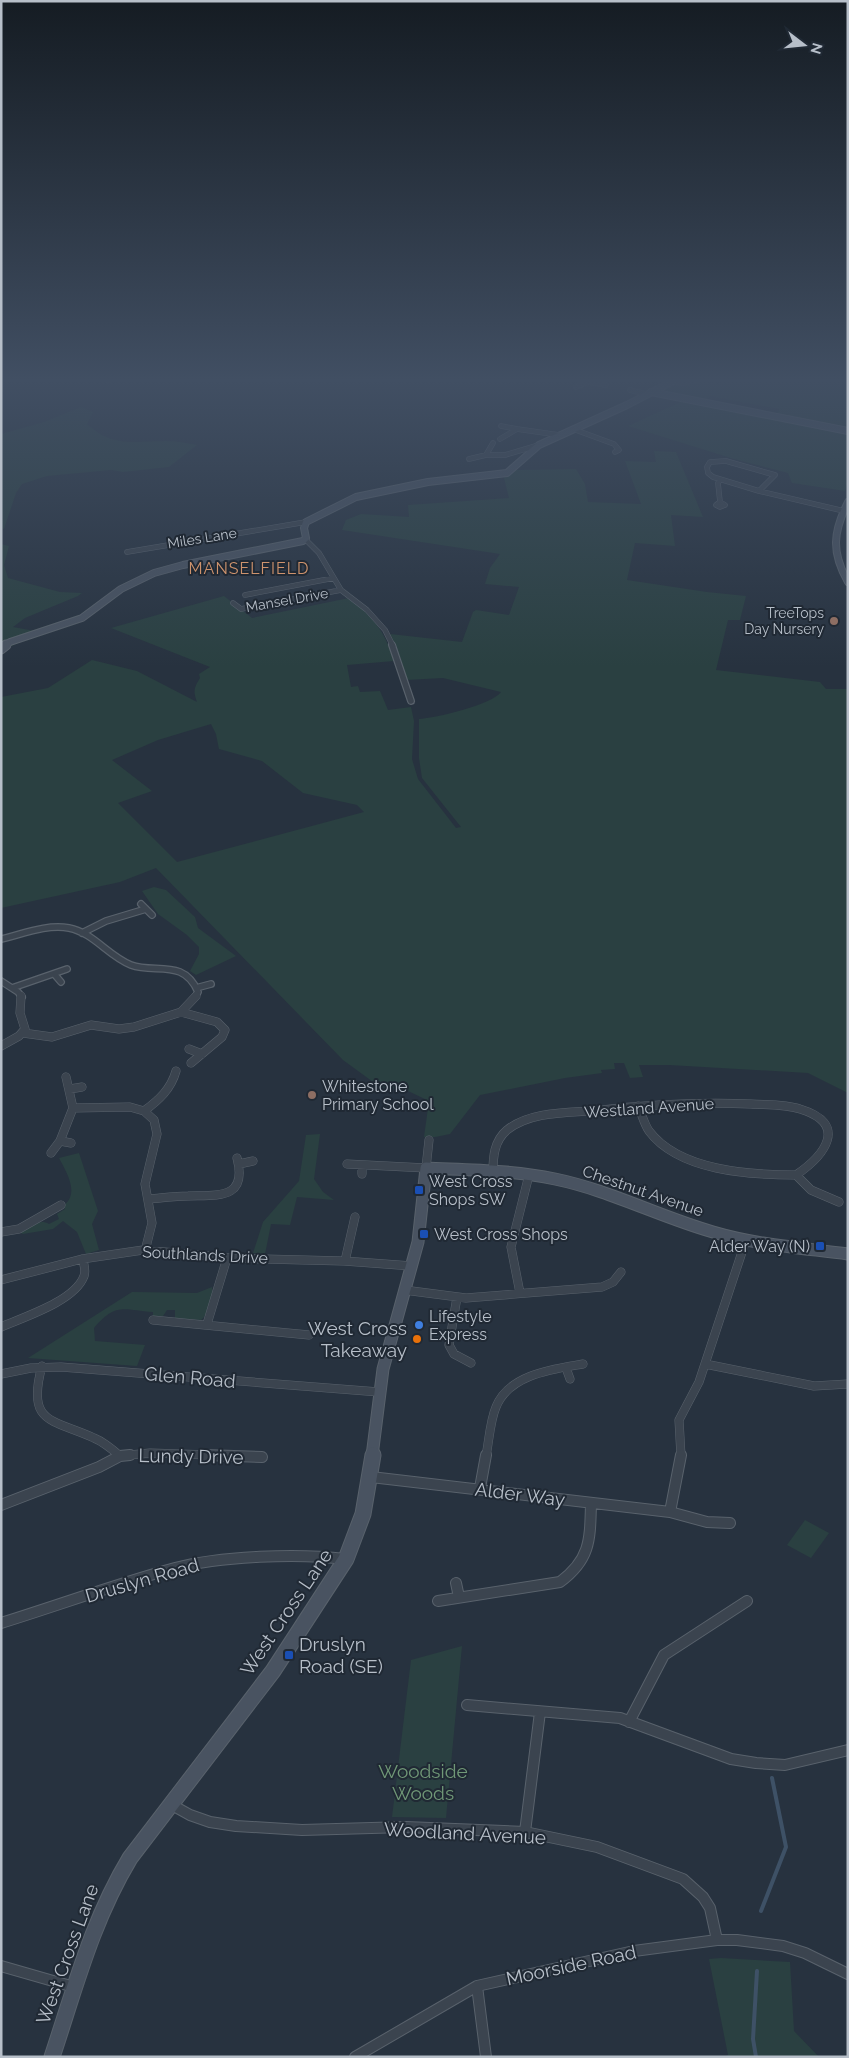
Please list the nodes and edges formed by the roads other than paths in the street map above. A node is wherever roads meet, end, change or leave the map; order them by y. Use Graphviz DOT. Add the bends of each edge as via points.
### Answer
graph roads {
  1 [pos="488,475"];
  2 [pos="711,475"];
  3 [pos="775,475"];
  4 [pos="720,480"];
  5 [pos="759,491"];
  6 [pos="720,502"];
  7 [pos="848,502"];
  8 [pos="844,511"];
  9 [pos="306,522"];
  10 [pos="306,539"];
  11 [pos="127,552"];
  12 [pos="334,578"];
  13 [pos="848,582"];
  14 [pos="341,590"];
  15 [pos="245,595"];
  16 [pos="233,603"];
  17 [pos="1,649"];
  18 [pos="410,701"];
  19 [pos="152,915"];
  20 [pos="82,933"];
  21 [pos="1,939"];
  22 [pos="67,970"];
  23 [pos="55,975"];
  24 [pos="1,981"];
  25 [pos="61,982"];
  26 [pos="211,984"];
  27 [pos="12,988"];
  28 [pos="196,988"];
  29 [pos="181,1012"];
  30 [pos="23,1033"];
  31 [pos="1,1046"];
  32 [pos="189,1049"];
  33 [pos="202,1054"];
  34 [pos="192,1063"];
  35 [pos="176,1071"];
  36 [pos="66,1077"];
  37 [pos="82,1087"];
  38 [pos="70,1089"];
  39 [pos="638,1106"];
  40 [pos="73,1108"];
  41 [pos="144,1111"];
  42 [pos="428,1140"];
  43 [pos="60,1141"];
  44 [pos="71,1143"];
  45 [pos="52,1153"];
  46 [pos="254,1161"];
  47 [pos="347,1164"];
  48 [pos="362,1165"];
  49 [pos="426,1168"];
  50 [pos="493,1172"];
  51 [pos="362,1174"];
  52 [pos="529,1175"];
  53 [pos="796,1175"];
  54 [pos="149,1199"];
  55 [pos="839,1202"];
  56 [pos="61,1205"];
  57 [pos="44,1215"];
  58 [pos="355,1217"];
  59 [pos="52,1221"];
  60 [pos="1,1232"];
  61 [pos="746,1240"];
  62 [pos="145,1251"];
  63 [pos="848,1254"];
  64 [pos="227,1258"];
  65 [pos="83,1260"];
  66 [pos="345,1261"];
  67 [pos="412,1266"];
  68 [pos="621,1272"];
  69 [pos="1,1280"];
  70 [pos="404,1290"];
  71 [pos="520,1293"];
  72 [pos="457,1297"];
  73 [pos="153,1320"];
  74 [pos="207,1324"];
  75 [pos="1,1327"];
  76 [pos="309,1335"];
  77 [pos="471,1363"];
  78 [pos="583,1364"];
  79 [pos="705,1364"];
  80 [pos="42,1366"];
  81 [pos="566,1368"];
  82 [pos="1,1374"];
  83 [pos="570,1379"];
  84 [pos="848,1384"];
  85 [pos="379,1392"];
  86 [pos="120,1456"];
  87 [pos="262,1457"];
  88 [pos="370,1476"];
  89 [pos="480,1488"];
  90 [pos="591,1503"];
  91 [pos="1,1505"];
  92 [pos="670,1512"];
  93 [pos="730,1523"];
  94 [pos="346,1559"];
  95 [pos="456,1583"];
  96 [pos="459,1598"];
  97 [pos="438,1601"];
  98 [pos="746,1601"];
  99 [pos="1,1623"];
  100 [pos="467,1705"];
  101 [pos="540,1712"];
  102 [pos="629,1722"];
  103 [pos="848,1750"];
  104 [pos="172,1806"];
  105 [pos="525,1832"];
  106 [pos="717,1940"];
  107 [pos="1,1966"];
  108 [pos="848,1974"];
  109 [pos="477,1986"];
  110 [pos="74,1987"];
  111 [pos="52,2057"];
  112 [pos="355,2057"];
  113 [pos="486,2057"];
  1 -- 9 [label="street" via="428,482 362,496"];
  2 -- 4 [label="street"];
  3 -- 5 [label="street"];
  4 -- 5 [label="street"];
  4 -- 6 [label="street"];
  5 -- 8 [label="street"];
  7 -- 8 [label="street"];
  8 -- 13 [label="street" via="835,544"];
  9 -- 10 [label="street"];
  9 -- 11 [label="street, Miles Lane"];
  10 -- 12 [label="street"];
  10 -- 17 [label="street" via="154,573 122,589 82,618 10,642"];
  12 -- 14 [label="street"];
  12 -- 15 [label="street, Mansel Drive"];
  14 -- 16 [label="street, Mansel Drive" via="241,609"];
  14 -- 18 [label="street" via="367,610 385,630"];
  19 -- 20 [label="street" via="143,906"];
  20 -- 21 [label="street" via="58,927"];
  20 -- 28 [label="street" via="129,964 174,969"];
  22 -- 23 [label="street"];
  23 -- 25 [label="street"];
  23 -- 27 [label="street"];
  24 -- 27 [label="street"];
  26 -- 28 [label="street"];
  27 -- 30 [label="street" via="22,997"];
  28 -- 29 [label="street" via="196,996"];
  29 -- 30 [label="street" via="127,1029 92,1024 58,1037"];
  29 -- 33 [label="street" via="217,1022 224,1028 224,1035"];
  30 -- 31 [label="street"];
  32 -- 33 [label="street"];
  33 -- 34 [label="street"];
  35 -- 41 [label="street" via="172,1084"];
  36 -- 38 [label="street"];
  37 -- 38 [label="street"];
  38 -- 40 [label="street"];
  39 -- 50 [label="street, Westland Avenue" via="523,1121 499,1138 494,1147"];
  39 -- 53 [label="street" via="648,1130 658,1142 683,1158 717,1167 778,1176"];
  39 -- 53 [label="street, Westland Avenue" via="726,1103 790,1107 812,1114 827,1124 832,1138 822,1155"];
  40 -- 41 [label="street" via="122,1106"];
  40 -- 43 [label="street"];
  41 -- 54 [label="street" via="154,1120 158,1131 144,1184"];
  42 -- 49 [label="street, West Cross Lane"];
  43 -- 44 [label="street"];
  43 -- 45 [label="street"];
  46 -- 54 [label="street" via="238,1161 239,1180 224,1194"];
  47 -- 48 [label="street"];
  48 -- 49 [label="street"];
  48 -- 51 [label="street"];
  49 -- 50 [label="street, Chestnut Avenue"];
  49 -- 67 [label="street, West Cross Lane" via="423,1213"];
  50 -- 52 [label="street, Chestnut Avenue"];
  52 -- 61 [label="street, Chestnut Avenue" via="588,1188 678,1222"];
  52 -- 71 [label="street" via="511,1247"];
  53 -- 55 [label="street" via="811,1190"];
  54 -- 62 [label="street" via="152,1223"];
  56 -- 57 [label="street"];
  57 -- 59 [label="street"];
  57 -- 60 [label="street" via="19,1229"];
  58 -- 66 [label="street"];
  61 -- 63 [label="street, Chestnut Avenue"];
  61 -- 79 [label="street"];
  62 -- 64 [label="street, Southlands Drive"];
  62 -- 65 [label="street, Southlands Drive"];
  64 -- 66 [label="street, Southlands Drive"];
  64 -- 74 [label="street"];
  65 -- 69 [label="street, Southlands Drive"];
  65 -- 75 [label="street" via="84,1276 72,1291 56,1302"];
  66 -- 67 [label="street, Southlands Drive"];
  67 -- 70 [label="street, West Cross Lane"];
  68 -- 71 [label="street" via="613,1282 602,1287"];
  70 -- 72 [label="street"];
  70 -- 85 [label="street, West Cross Lane" via="389,1340"];
  71 -- 72 [label="street"];
  72 -- 77 [label="street" via="448,1345 454,1354"];
  73 -- 74 [label="street"];
  74 -- 76 [label="street"];
  78 -- 81 [label="street"];
  79 -- 84 [label="street" via="814,1386"];
  79 -- 92 [label="street" via="679,1420 681,1458"];
  80 -- 82 [label="street, Glen Road"];
  80 -- 85 [label="street, Glen Road"];
  80 -- 86 [label="street, Lundy Drive" via="37,1400 49,1420 96,1438"];
  81 -- 83 [label="street"];
  81 -- 89 [label="street" via="522,1379 504,1394 496,1406"];
  85 -- 88 [label="street, West Cross Lane"];
  86 -- 87 [label="street, Lundy Drive"];
  86 -- 91 [label="street, Lundy Drive"];
  88 -- 89 [label="street, Alder Way"];
  88 -- 94 [label="street, West Cross Lane" via="362,1522"];
  89 -- 90 [label="street, Alder Way"];
  90 -- 92 [label="street, Alder Way"];
  90 -- 96 [label="street" via="589,1544 584,1561 575,1573 560,1582"];
  92 -- 93 [label="street, Alder Way" via="707,1522"];
  94 -- 99 [label="street, Druslyn Road" via="236,1558 203,1561"];
  94 -- 104 [label="street, West Cross Lane" via="273,1671"];
  95 -- 96 [label="street"];
  96 -- 97 [label="street"];
  98 -- 102 [label="street" via="664,1655"];
  100 -- 101 [label="street"];
  101 -- 102 [label="street" via="620,1718"];
  101 -- 105 [label="street"];
  102 -- 103 [label="street" via="731,1759 756,1763 785,1765"];
  104 -- 105 [label="street, Woodland Avenue" via="210,1822 236,1826 302,1830 406,1827"];
  104 -- 110 [label="street, West Cross Lane" via="130,1858 111,1890 92,1932"];
  105 -- 106 [label="street, Woodland Avenue" via="597,1847 683,1879 710,1908"];
  106 -- 108 [label="street, Moorside Road" via="764,1943 805,1953"];
  106 -- 109 [label="street, Moorside Road" via="634,1951"];
  107 -- 110 [label="street"];
  109 -- 112 [label="street, Moorside Road"];
  109 -- 113 [label="street"];
  110 -- 111 [label="street, West Cross Lane"];
}
